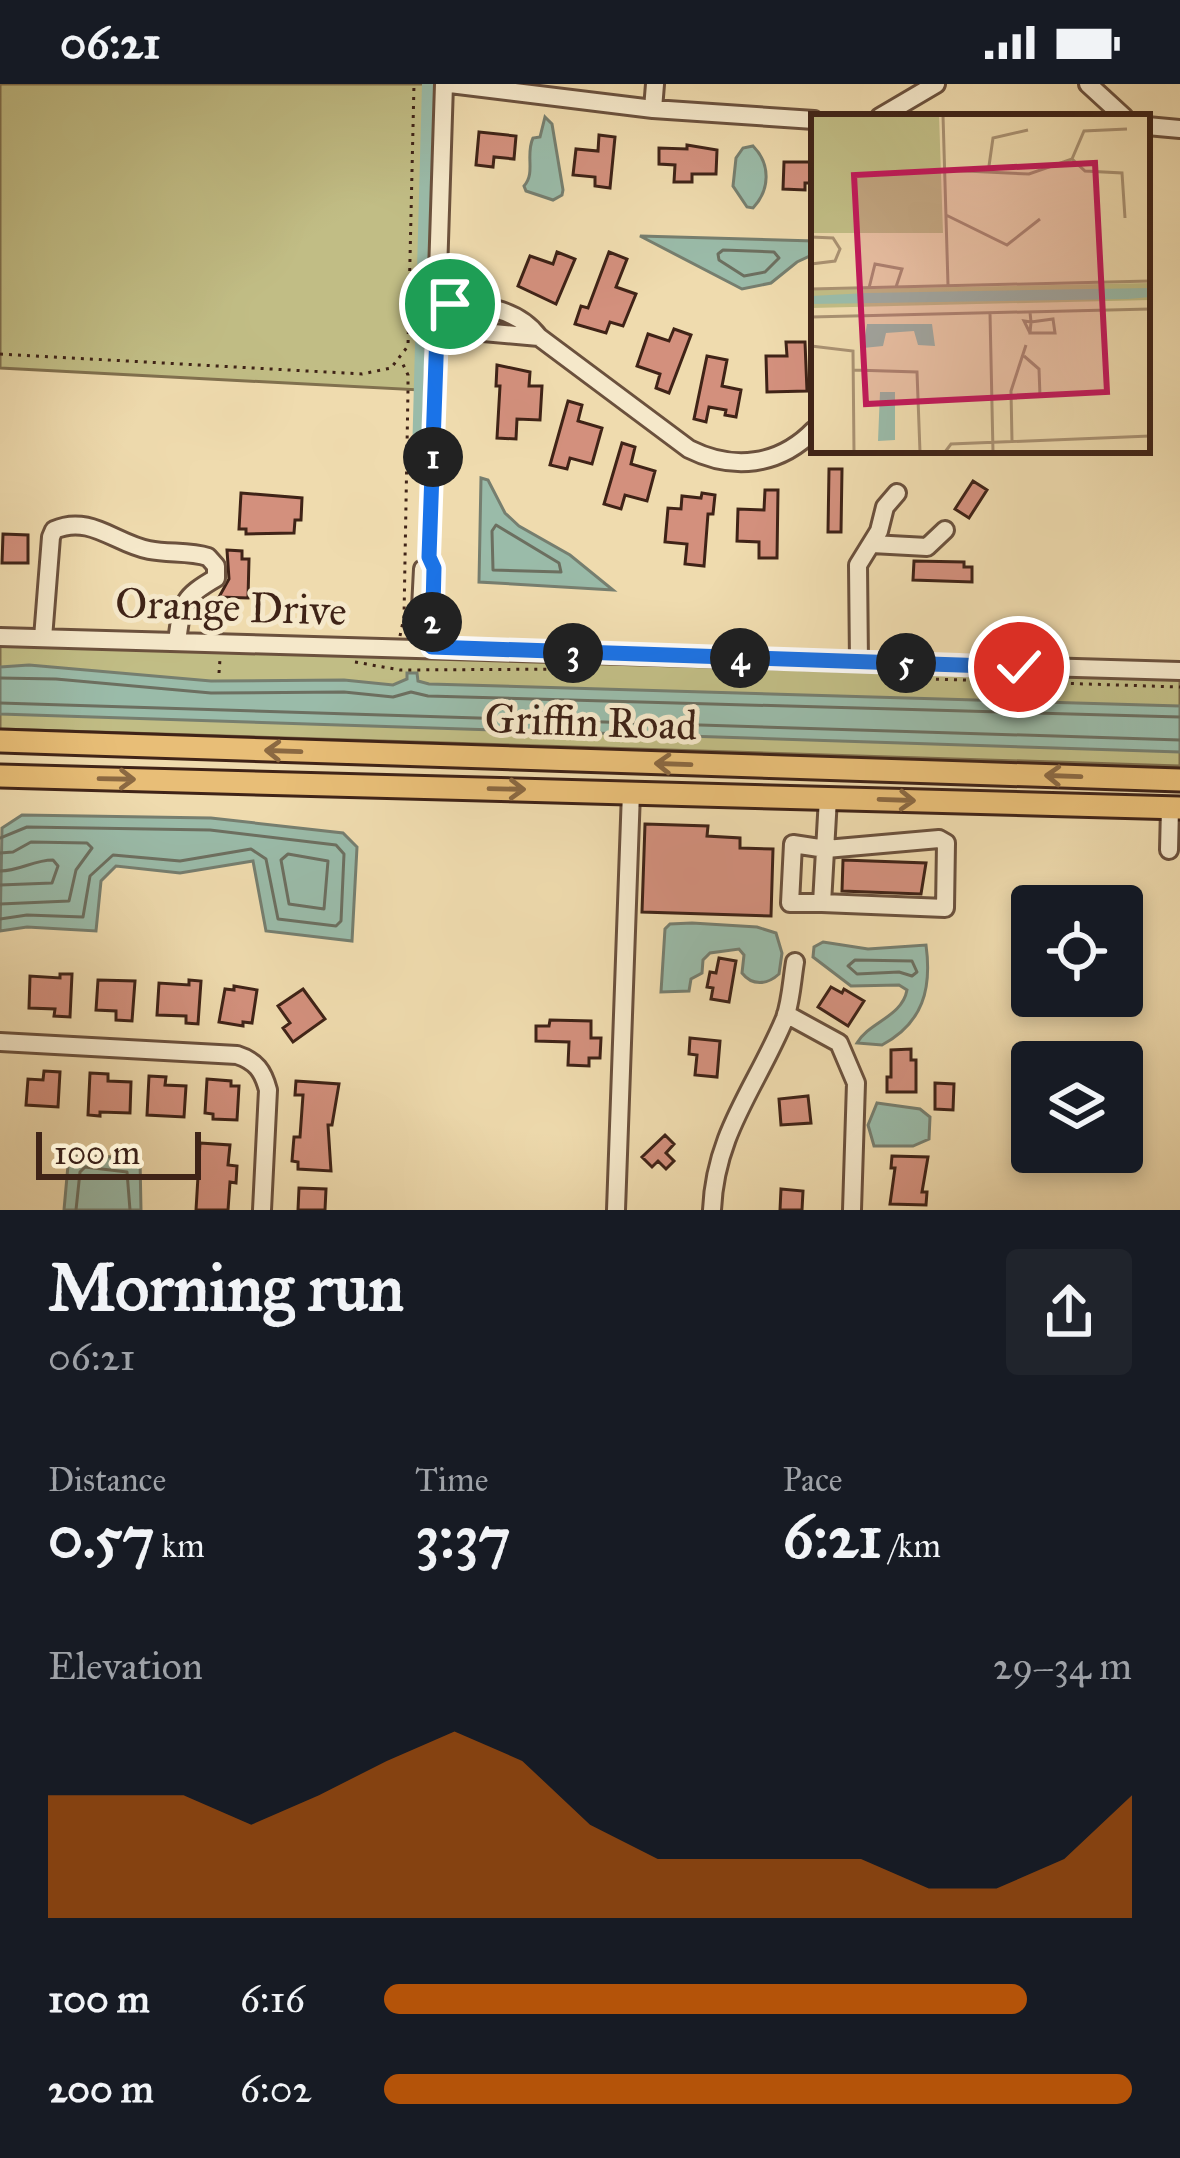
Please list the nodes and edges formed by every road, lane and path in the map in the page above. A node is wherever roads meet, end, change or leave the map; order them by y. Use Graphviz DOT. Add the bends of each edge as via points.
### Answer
graph roads {
  1 [pos="414,84"];
  2 [pos="447,84"];
  3 [pos="655,84"];
  4 [pos="936,84"];
  5 [pos="1088,84"];
  6 [pos="653,109"];
  7 [pos="885,114"];
  8 [pos="1121,114"];
  9 [pos="811,120"];
  10 [pos="1150,126"];
  11 [pos="1180,129"];
  12 [pos="438,303"];
  13 [pos="438,328"];
  14 [pos="539,337"];
  15 [pos="0,354"];
  16 [pos="400,359"];
  17 [pos="811,432"];
  18 [pos="897,493"];
  19 [pos="945,530"];
  20 [pos="872,544"];
  21 [pos="0,637"];
  22 [pos="400,637"];
  23 [pos="43,638"];
  24 [pos="176,642"];
  25 [pos="425,647"];
  26 [pos="220,657"];
  27 [pos="859,662"];
  28 [pos="597,669"];
  29 [pos="400,670"];
  30 [pos="1180,671"];
  31 [pos="219,673"];
  32 [pos="903,678"];
  33 [pos="1180,687"];
  34 [pos="0,741"];
  35 [pos="396,754"];
  36 [pos="434,756"];
  37 [pos="0,776"];
  38 [pos="1180,780"];
  39 [pos="371,786"];
  40 [pos="417,787"];
  41 [pos="632,792"];
  42 [pos="828,798"];
  43 [pos="1175,808"];
  44 [pos="826,849"];
  45 [pos="1169,850"];
  46 [pos="822,903"];
  47 [pos="795,962"];
  48 [pos="786,1014"];
  49 [pos="0,1042"];
  50 [pos="262,1210"];
  51 [pos="616,1210"];
  52 [pos="712,1210"];
  53 [pos="852,1210"];
  1 -- 16 [label="path" via="408,346"];
  2 -- 6 [label="street"];
  2 -- 12 [label="street"];
  3 -- 6 [label="street"];
  4 -- 7 [label="street"];
  5 -- 8 [label="street"];
  6 -- 9 [label="street"];
  10 -- 11 [label="street"];
  12 -- 13 [label="street"];
  12 -- 14 [label="street" via="504,312"];
  13 -- 14 [label="street"];
  13 -- 25 [label="street" via="429,557 422,569"];
  14 -- 17 [label="street" via="709,459 771,459"];
  15 -- 16 [label="path" via="362,374"];
  16 -- 22 [label="path" via="408,390"];
  18 -- 20 [label="street"];
  19 -- 20 [label="street" via="927,547"];
  20 -- 27 [label="street" via="858,566"];
  21 -- 23 [label="street, Orange Drive"];
  23 -- 24 [label="street, Orange Drive"];
  23 -- 24 [label="street" via="51,537 76,525 153,551 208,556 215,578 180,609"];
  24 -- 25 [label="street, Orange Drive"];
  25 -- 27 [label="street, Orange Drive"];
  26 -- 31 [label="path"];
  27 -- 30 [label="street, Orange Drive"];
  28 -- 29 [label="path"];
  32 -- 33 [label="path"];
  35 -- 34 [label="main road, Griffin Road, one-way"];
  35 -- 36 [label="main road, Griffin Road"];
  35 -- 39 [label="main road" via="393,768"];
  38 -- 36 [label="main road, Griffin Road, one-way"];
  36 -- 40 [label="main road"];
  37 -- 39 [label="main road, Griffin Road, one-way"];
  39 -- 40 [label="main road, Griffin Road"];
  40 -- 41 [label="main road, Griffin Road, one-way"];
  41 -- 42 [label="main road, Griffin Road"];
  41 -- 51 [label="street"];
  42 -- 43 [label="main road, Griffin Road, one-way"];
  42 -- 44 [label="street"];
  43 -- 45 [label="street"];
  44 -- 46 [label="street"];
  44 -- 46 [label="street" via="793,844 790,903"];
  44 -- 46 [label="street" via="939,839 946,843 945,908"];
  47 -- 48 [label="street"];
  48 -- 52 [label="street" via="724,1137"];
  48 -- 53 [label="street" via="839,1043 856,1083"];
  49 -- 50 [label="street" via="237,1055 258,1066 268,1090"];
}
